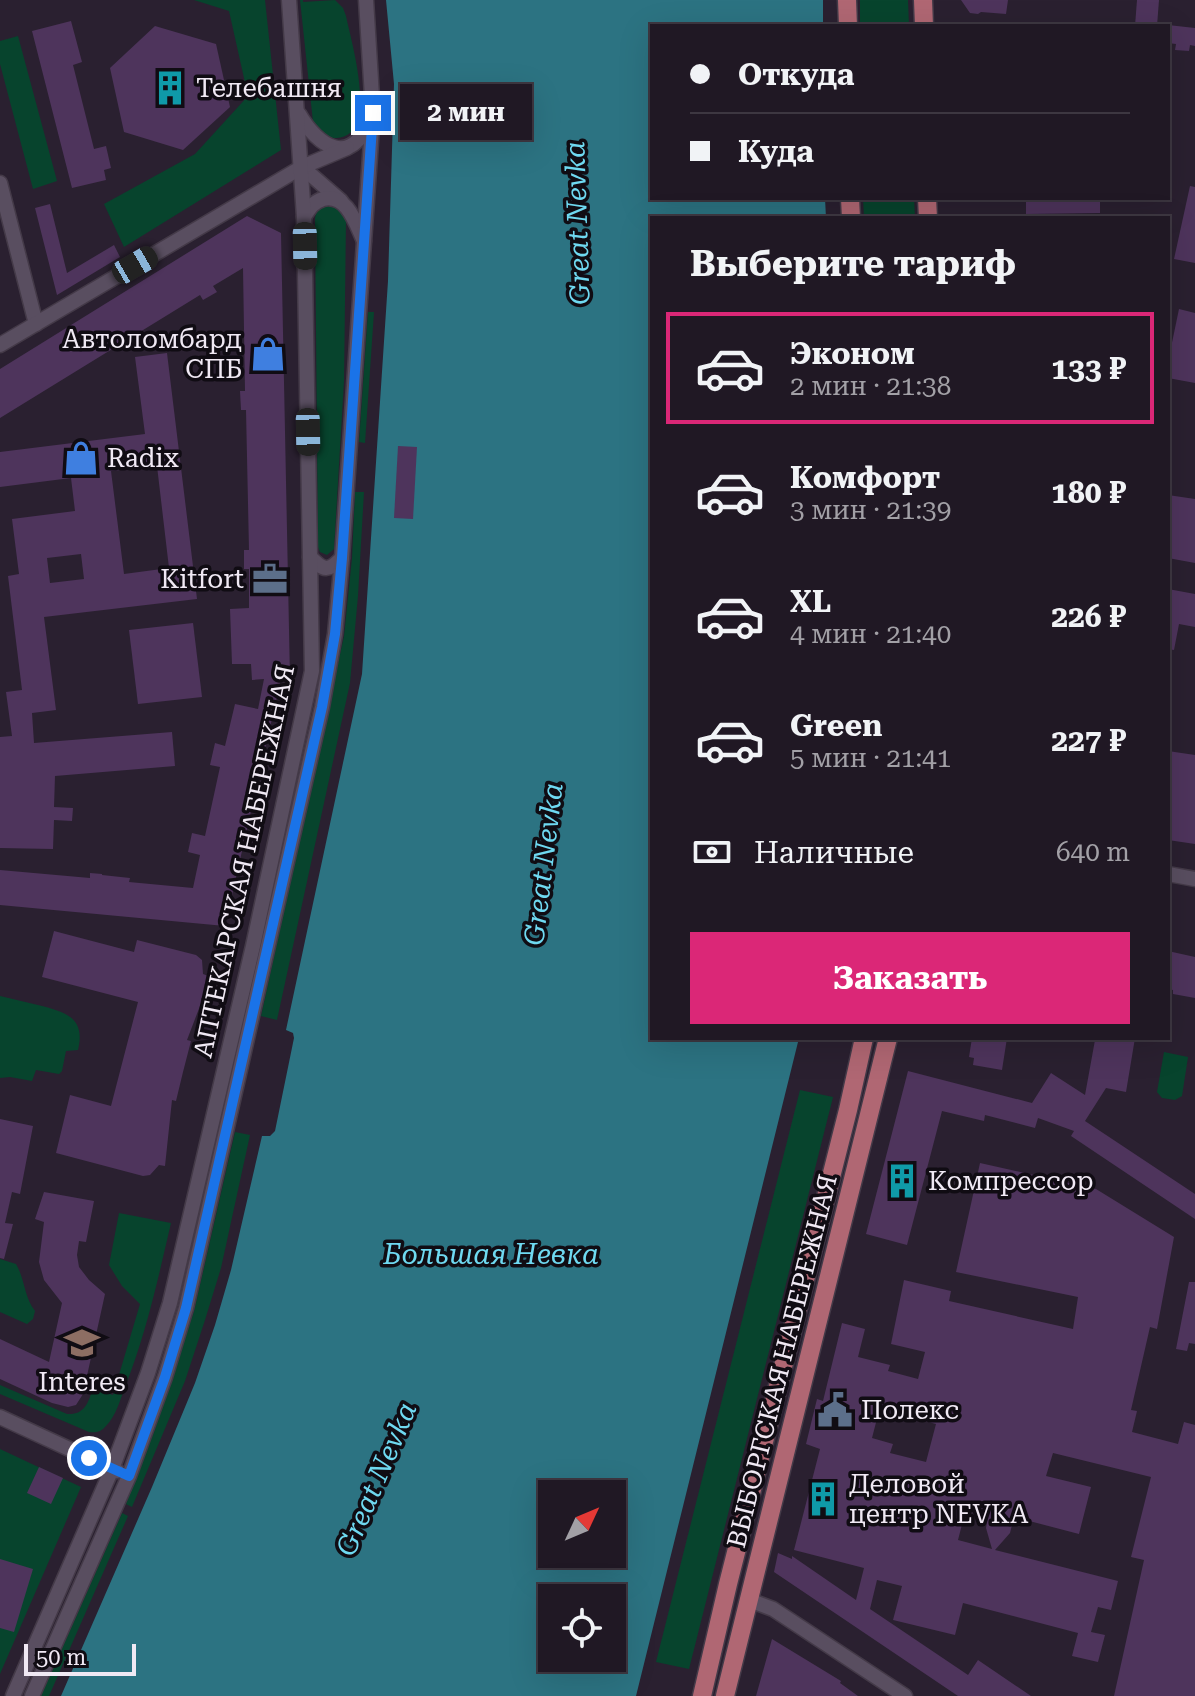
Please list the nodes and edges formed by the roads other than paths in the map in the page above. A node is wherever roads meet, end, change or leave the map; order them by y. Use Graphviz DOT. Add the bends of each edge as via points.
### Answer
graph roads {
  1 [pos="289,0"];
  2 [pos="366,0"];
  3 [pos="847,0"];
  4 [pos="923,0"];
  5 [pos="848,24"];
  6 [pos="924,24"];
  7 [pos="297,111"];
  8 [pos="373,113"];
  9 [pos="347,148"];
  10 [pos="302,167"];
  11 [pos="0,183"];
  12 [pos="343,203"];
  13 [pos="304,217"];
  14 [pos="364,242"];
  15 [pos="36,324"];
  16 [pos="0,345"];
  17 [pos="310,557"];
  18 [pos="342,558"];
  19 [pos="1170,874"];
  20 [pos="1195,879"];
  21 [pos="864,1040"];
  22 [pos="888,1040"];
  23 [pos="0,1417"];
  24 [pos="112,1469"];
  25 [pos="129,1476"];
  26 [pos="749,1600"];
  27 [pos="13,1696"];
  28 [pos="32,1696"];
  29 [pos="702,1696"];
  30 [pos="725,1696"];
  31 [pos="905,1696"];
  1 -- 7 [label="street, АПТЕКАРСКАЯ НАБЕРЕЖНАЯ"];
  2 -- 8 [label="street, АПТЕКАРСКАЯ НАБЕРЕЖНАЯ"];
  3 -- 5 [label="main road"];
  4 -- 6 [label="main road"];
  7 -- 9 [label="street" via="321,142"];
  7 -- 10 [label="street, АПТЕКАРСКАЯ НАБЕРЕЖНАЯ"];
  8 -- 9 [label="street" via="361,137"];
  8 -- 14 [label="street, АПТЕКАРСКАЯ НАБЕРЕЖНАЯ"];
  9 -- 10 [label="street"];
  10 -- 12 [label="street"];
  10 -- 13 [label="street, АПТЕКАРСКАЯ НАБЕРЕЖНАЯ"];
  10 -- 15 [label="street"];
  11 -- 15 [label="street"];
  12 -- 13 [label="street" via="324,199"];
  12 -- 14 [label="street"];
  13 -- 17 [label="street, АПТЕКАРСКАЯ НАБЕРЕЖНАЯ"];
  14 -- 18 [label="street, АПТЕКАРСКАЯ НАБЕРЕЖНАЯ"];
  15 -- 16 [label="street"];
  17 -- 18 [label="street" via="327,569"];
  17 -- 24 [label="street, АПТЕКАРСКАЯ НАБЕРЕЖНАЯ" via="312,671 284,806 170,1303"];
  18 -- 25 [label="street, АПТЕКАРСКАЯ НАБЕРЕЖНАЯ" via="322,707 190,1293"];
  19 -- 20 [label="street"];
  21 -- 29 [label="main road, ВЫБОРГСКАЯ НАБЕРЕЖНАЯ"];
  22 -- 26 [label="main road, ВЫБОРГСКАЯ НАБЕРЕЖНАЯ"];
  23 -- 24 [label="street"];
  24 -- 25 [label="street"];
  24 -- 27 [label="street, АПТЕКАРСКАЯ НАБЕРЕЖНАЯ"];
  25 -- 28 [label="street, АПТЕКАРСКАЯ НАБЕРЕЖНАЯ"];
  26 -- 30 [label="main road, ВЫБОРГСКАЯ НАБЕРЕЖНАЯ"];
  26 -- 31 [label="street" via="773,1609"];
}
